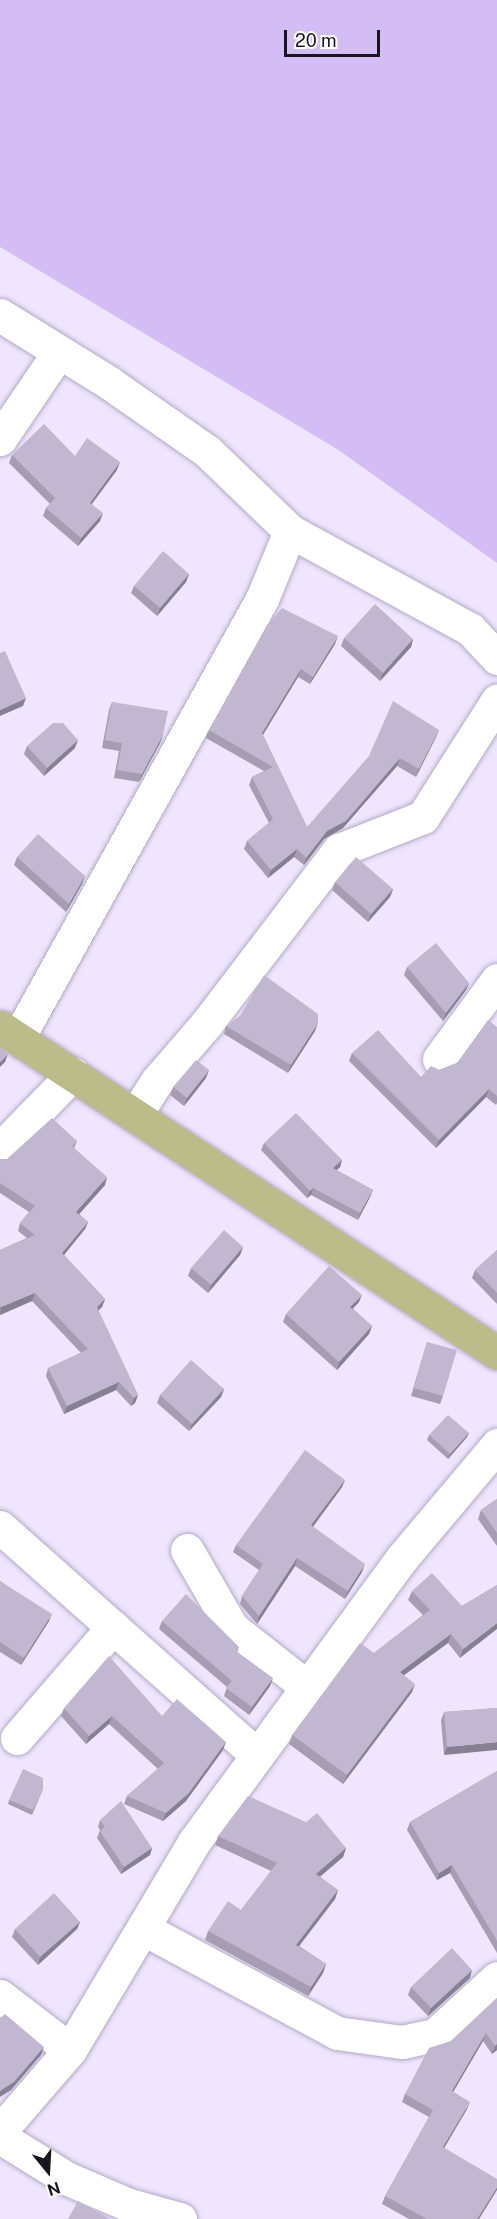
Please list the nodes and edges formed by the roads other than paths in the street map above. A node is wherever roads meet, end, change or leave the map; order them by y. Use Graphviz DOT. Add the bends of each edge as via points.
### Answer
graph roads {
  1 [pos="0,315"];
  2 [pos="59,352"];
  3 [pos="0,440"];
  4 [pos="290,531"];
  5 [pos="497,658"];
  6 [pos="497,701"];
  7 [pos="497,980"];
  8 [pos="9,1033"];
  9 [pos="439,1059"];
  10 [pos="72,1074"];
  11 [pos="135,1115"];
  12 [pos="0,1149"];
  13 [pos="497,1353"];
  14 [pos="497,1445"];
  15 [pos="0,1527"];
  16 [pos="188,1550"];
  17 [pos="113,1627"];
  18 [pos="307,1687"];
  19 [pos="17,1738"];
  20 [pos="257,1755"];
  21 [pos="144,1929"];
  22 [pos="497,1978"];
  23 [pos="0,1996"];
  24 [pos="70,2050"];
  25 [pos="0,2131"];
  26 [pos="0,2137"];
  27 [pos="180,2219"];
  1 -- 2 [label="street"];
  2 -- 3 [label="street"];
  2 -- 4 [label="street" via="207,451"];
  4 -- 5 [label="street" via="470,629"];
  4 -- 8 [label="street" via="262,598"];
  6 -- 11 [label="street" via="423,817 339,850 207,1023 157,1081"];
  7 -- 9 [label="street"];
  8 -- 10 [label="main road"];
  10 -- 11 [label="main road"];
  10 -- 12 [label="street"];
  11 -- 13 [label="main road"];
  14 -- 18 [label="street" via="402,1558"];
  15 -- 17 [label="street"];
  16 -- 18 [label="street" via="232,1628"];
  17 -- 19 [label="street"];
  17 -- 20 [label="street"];
  18 -- 20 [label="street"];
  20 -- 21 [label="street" via="194,1842"];
  21 -- 22 [label="street" via="337,2033 402,2042 435,2035"];
  21 -- 24 [label="street"];
  23 -- 24 [label="street"];
  24 -- 25 [label="street"];
  26 -- 27 [label="street" via="66,2178 129,2205"];
}
